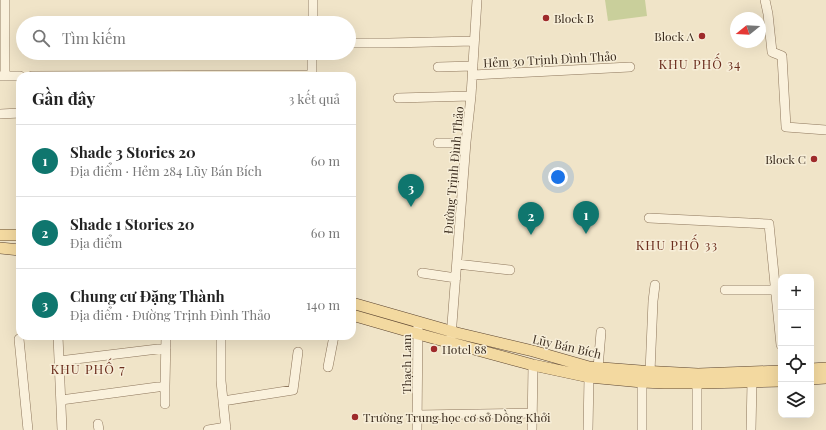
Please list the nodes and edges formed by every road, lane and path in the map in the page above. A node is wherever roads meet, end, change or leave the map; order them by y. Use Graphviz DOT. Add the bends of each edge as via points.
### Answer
graph roads {
  1 [pos="5,0"];
  2 [pos="314,0"];
  3 [pos="477,0"];
  4 [pos="765,0"];
  5 [pos="313,16"];
  6 [pos="474,41"];
  7 [pos="356,42"];
  8 [pos="312,60"];
  9 [pos="438,67"];
  10 [pos="630,67"];
  11 [pos="473,70"];
  12 [pos="312,72"];
  13 [pos="3,76"];
  14 [pos="16,76"];
  15 [pos="471,96"];
  16 [pos="398,98"];
  17 [pos="16,113"];
  18 [pos="0,114"];
  19 [pos="826,130"];
  20 [pos="438,143"];
  21 [pos="466,143"];
  22 [pos="649,218"];
  23 [pos="0,235"];
  24 [pos="16,235"];
  25 [pos="0,248"];
  26 [pos="16,250"];
  27 [pos="457,264"];
  28 [pos="510,270"];
  29 [pos="422,273"];
  30 [pos="456,278"];
  31 [pos="654,285"];
  32 [pos="725,290"];
  33 [pos="776,290"];
  34 [pos="356,303"];
  35 [pos="778,312"];
  36 [pos="356,316"];
  37 [pos="418,322"];
  38 [pos="601,332"];
  39 [pos="418,334"];
  40 [pos="451,337"];
  41 [pos="19,340"];
  42 [pos="58,340"];
  43 [pos="166,340"];
  44 [pos="221,340"];
  45 [pos="333,340"];
  46 [pos="166,348"];
  47 [pos="298,352"];
  48 [pos="59,361"];
  49 [pos="533,365"];
  50 [pos="328,367"];
  51 [pos="598,368"];
  52 [pos="826,368"];
  53 [pos="814,369"];
  54 [pos="778,371"];
  55 [pos="650,372"];
  56 [pos="589,377"];
  57 [pos="698,378"];
  58 [pos="826,378"];
  59 [pos="814,379"];
  60 [pos="778,381"];
  61 [pos="642,382"];
  62 [pos="752,382"];
  63 [pos="165,386"];
  64 [pos="61,400"];
  65 [pos="223,401"];
  66 [pos="165,404"];
  67 [pos="532,413"];
  68 [pos="418,414"];
  69 [pos="226,428"];
  70 [pos="28,430"];
  71 [pos="62,430"];
  72 [pos="208,430"];
  73 [pos="417,430"];
  74 [pos="532,430"];
  75 [pos="588,430"];
  76 [pos="642,430"];
  77 [pos="697,430"];
  78 [pos="751,430"];
  1 -- 13 [label="street"];
  2 -- 5 [label="street"];
  3 -- 6 [label="street, Đường Trịnh Đình Thảo"];
  4 -- 19 [label="street" via="772,52 782,56 786,127"];
  6 -- 7 [label="street"];
  6 -- 11 [label="street, Đường Trịnh Đình Thảo"];
  8 -- 12 [label="street"];
  9 -- 11 [label="street, Hẻm 30 Trịnh Đình Thảo"];
  10 -- 11 [label="street, Hẻm 30 Trịnh Đình Thảo"];
  11 -- 15 [label="street, Đường Trịnh Đình Thảo"];
  13 -- 14 [label="street"];
  15 -- 16 [label="street"];
  15 -- 21 [label="street, Đường Trịnh Đình Thảo"];
  17 -- 18 [label="street"];
  20 -- 21 [label="street"];
  21 -- 27 [label="street, Đường Trịnh Đình Thảo"];
  22 -- 33 [label="street" via="769,224"];
  23 -- 24 [label="main road"];
  25 -- 26 [label="main road"];
  27 -- 28 [label="street"];
  27 -- 30 [label="street, Đường Trịnh Đình Thảo"];
  29 -- 30 [label="street"];
  30 -- 40 [label="street, Đường Trịnh Đình Thảo"];
  31 -- 55 [label="street"];
  32 -- 33 [label="street"];
  33 -- 35 [label="street"];
  34 -- 37 [label="main road, Lũy Bán Bích"];
  36 -- 39 [label="main road, Lũy Bán Bích"];
  37 -- 39 [label="street, Thạch Lam"];
  37 -- 40 [label="main road, Lũy Bán Bích"];
  38 -- 51 [label="street"];
  39 -- 40 [label="main road, Lũy Bán Bích"];
  39 -- 68 [label="street, Thạch Lam"];
  40 -- 49 [label="main road, Lũy Bán Bích"];
  40 -- 51 [label="main road, Lũy Bán Bích" via="533,351"];
  41 -- 70 [label="street"];
  42 -- 48 [label="street"];
  43 -- 46 [label="street"];
  44 -- 65 [label="street"];
  45 -- 50 [label="street"];
  46 -- 48 [label="street"];
  46 -- 63 [label="street"];
  47 -- 65 [label="street" via="292,391"];
  48 -- 64 [label="street"];
  49 -- 56 [label="main road, Lũy Bán Bích"];
  49 -- 67 [label="street"];
  51 -- 55 [label="main road, Lũy Bán Bích"];
  52 -- 53 [label="main road"];
  54 -- 57 [label="main road, Lũy Bán Bích"];
  55 -- 57 [label="main road, Lũy Bán Bích"];
  56 -- 61 [label="main road, Lũy Bán Bích"];
  56 -- 75 [label="street"];
  57 -- 61 [label="main road, Lũy Bán Bích"];
  57 -- 62 [label="main road, Lũy Bán Bích"];
  57 -- 77 [label="street"];
  58 -- 59 [label="main road"];
  60 -- 62 [label="main road, Lũy Bán Bích"];
  61 -- 76 [label="street"];
  62 -- 78 [label="street"];
  63 -- 64 [label="street"];
  63 -- 66 [label="street"];
  64 -- 71 [label="street"];
  65 -- 69 [label="street"];
  67 -- 68 [label="street"];
  67 -- 74 [label="street"];
  68 -- 73 [label="street, Thạch Lam"];
  69 -- 72 [label="street"];
}
